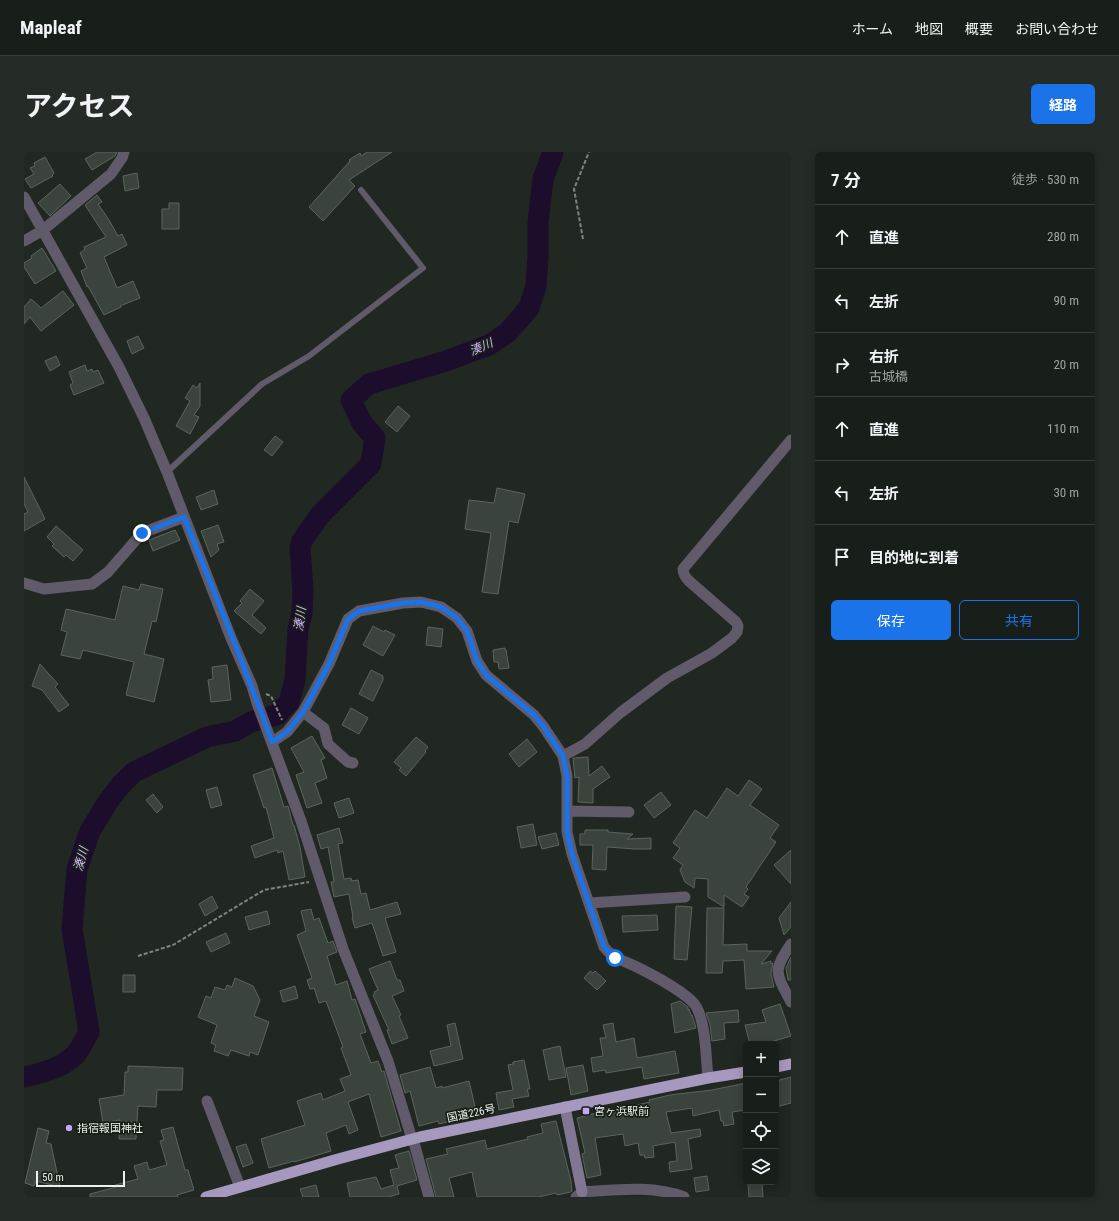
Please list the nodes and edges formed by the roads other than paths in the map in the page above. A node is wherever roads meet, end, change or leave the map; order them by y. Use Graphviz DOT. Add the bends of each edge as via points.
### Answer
graph roads {
  1 [pos="124,152"];
  2 [pos="361,190"];
  3 [pos="24,197"];
  4 [pos="43,230"];
  5 [pos="24,241"];
  6 [pos="791,440"];
  7 [pos="167,472"];
  8 [pos="184,517"];
  9 [pos="24,583"];
  10 [pos="303,712"];
  11 [pos="270,738"];
  12 [pos="563,756"];
  13 [pos="353,763"];
  14 [pos="567,812"];
  15 [pos="629,812"];
  16 [pos="684,898"];
  17 [pos="589,903"];
  18 [pos="791,944"];
  19 [pos="791,1002"];
  20 [pos="791,1064"];
  21 [pos="779,1066"];
  22 [pos="743,1072"];
  23 [pos="708,1078"];
  24 [pos="207,1101"];
  25 [pos="564,1107"];
  26 [pos="412,1139"];
  27 [pos="240,1187"];
  28 [pos="579,1195"];
  29 [pos="206,1197"];
  30 [pos="429,1197"];
  31 [pos="684,1197"];
  1 -- 4 [label="street" via="111,174"];
  2 -- 7 [label="lane" via="423,268 309,356 262,384"];
  3 -- 4 [label="street"];
  4 -- 5 [label="street"];
  4 -- 7 [label="street" via="119,367"];
  6 -- 12 [label="street" via="683,569 689,582 736,622 737,632 712,653 667,678 620,713 585,744"];
  7 -- 8 [label="street"];
  8 -- 9 [label="street" via="142,533 108,572 92,584 44,589"];
  8 -- 11 [label="street" via="252,686"];
  10 -- 11 [label="street" via="287,732"];
  10 -- 12 [label="street" via="329,664 348,619 359,611 421,602 441,607 457,618 467,631 477,661 486,675 534,715"];
  10 -- 13 [label="street" via="324,728 328,744 348,762"];
  11 -- 26 [label="street" via="301,821 343,949 388,1062"];
  12 -- 14 [label="street" via="567,776"];
  14 -- 15 [label="street"];
  14 -- 17 [label="street" via="567,832 572,854"];
  16 -- 17 [label="street"];
  17 -- 23 [label="street" via="608,953 662,980 697,1007"];
  18 -- 19 [label="street" via="780,961 777,972"];
  20 -- 21 [label="highway"];
  22 -- 23 [label="highway, 国道226号"];
  23 -- 25 [label="highway, 国道226号"];
  24 -- 27 [label="street"];
  25 -- 26 [label="highway, 国道226号"];
  25 -- 28 [label="main road"];
  26 -- 27 [label="highway, 国道226号"];
  26 -- 30 [label="street"];
  27 -- 29 [label="highway, 国道226号"];
  28 -- 31 [label="street" via="638,1189 674,1193"];
}
